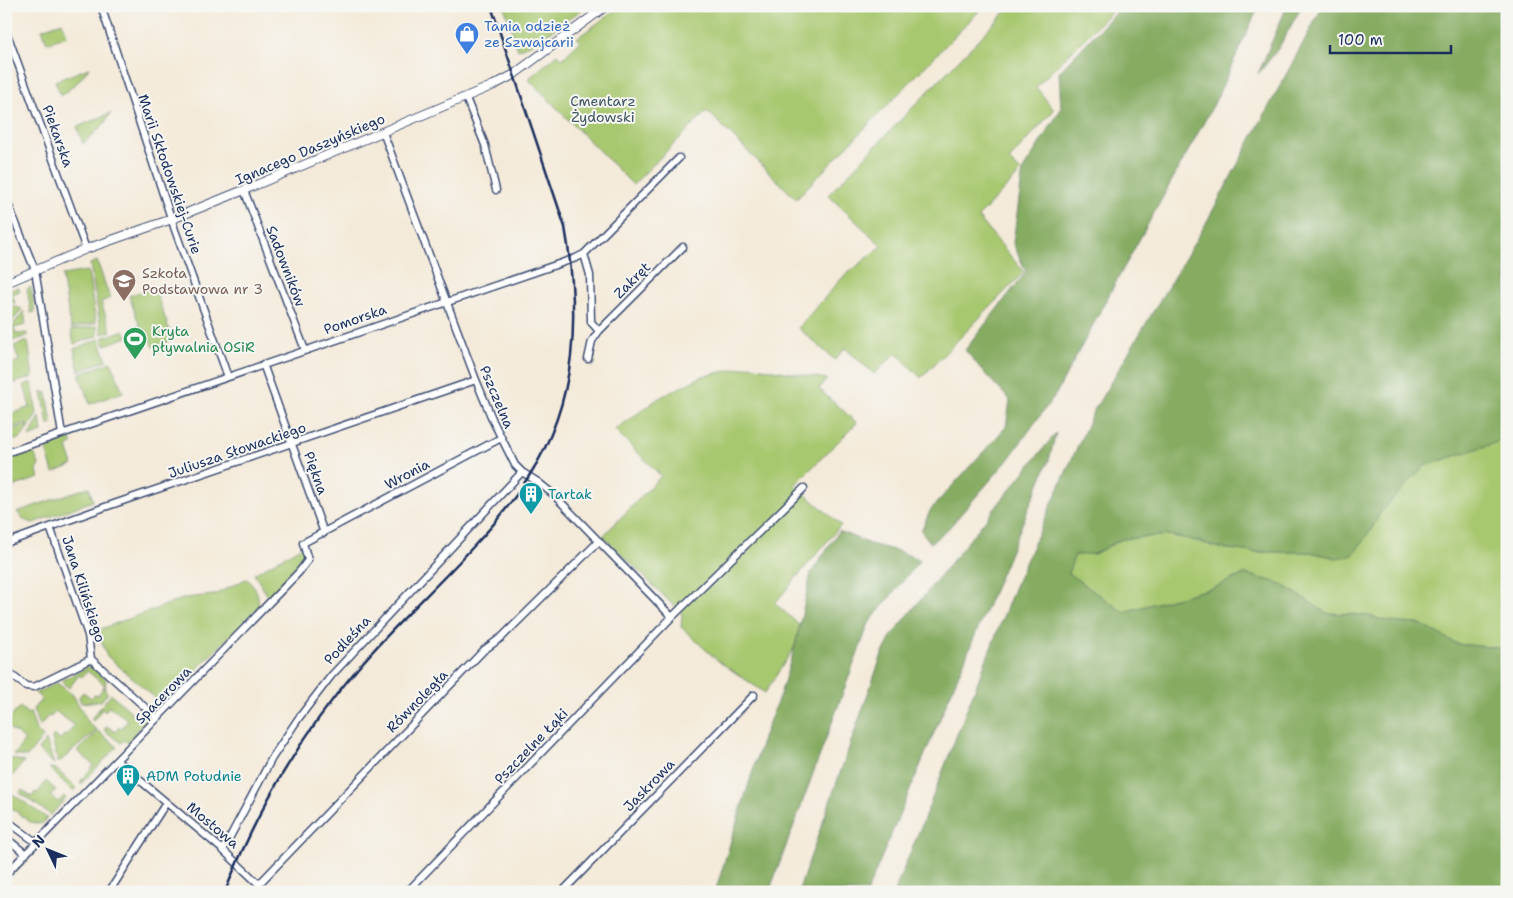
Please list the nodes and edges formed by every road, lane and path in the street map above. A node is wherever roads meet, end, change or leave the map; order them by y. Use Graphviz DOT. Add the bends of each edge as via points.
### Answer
graph roads {
  1 [pos="101,6"];
  2 [pos="606,6"];
  3 [pos="6,31"];
  4 [pos="466,98"];
  5 [pos="383,132"];
  6 [pos="679,158"];
  7 [pos="244,190"];
  8 [pos="496,190"];
  9 [pos="6,199"];
  10 [pos="172,219"];
  11 [pos="683,247"];
  12 [pos="86,249"];
  13 [pos="584,254"];
  14 [pos="35,270"];
  15 [pos="6,282"];
  16 [pos="447,301"];
  17 [pos="599,332"];
  18 [pos="305,350"];
  19 [pos="588,359"];
  20 [pos="263,364"];
  21 [pos="228,377"];
  22 [pos="476,380"];
  23 [pos="62,434"];
  24 [pos="501,438"];
  25 [pos="292,444"];
  26 [pos="6,452"];
  27 [pos="522,472"];
  28 [pos="804,488"];
  29 [pos="50,527"];
  30 [pos="324,533"];
  31 [pos="599,541"];
  32 [pos="6,543"];
  33 [pos="672,617"];
  34 [pos="92,659"];
  35 [pos="6,671"];
  36 [pos="754,695"];
  37 [pos="157,718"];
  38 [pos="117,761"];
  39 [pos="166,803"];
  40 [pos="6,820"];
  41 [pos="6,838"];
  42 [pos="37,843"];
  43 [pos="223,850"];
  44 [pos="26,854"];
  45 [pos="6,874"];
  46 [pos="259,884"];
  47 [pos="109,892"];
  48 [pos="267,892"];
  49 [pos="407,892"];
  50 [pos="562,892"];
  1 -- 10 [label="street, Marii Skłodowskiej-Curie"];
  2 -- 4 [label="street, Ignacego Daszyńskiego" via="514,75"];
  3 -- 12 [label="street, Piekarska"];
  4 -- 5 [label="street, Ignacego Daszyńskiego"];
  4 -- 8 [label="street" via="485,145"];
  5 -- 7 [label="street, Ignacego Daszyńskiego"];
  5 -- 16 [label="street, Pszczelna"];
  6 -- 13 [label="street, Pomorska"];
  7 -- 10 [label="street, Ignacego Daszyńskiego"];
  7 -- 18 [label="street, Sadowników"];
  9 -- 14 [label="street"];
  10 -- 12 [label="street, Ignacego Daszyńskiego"];
  10 -- 21 [label="street, Marii Skłodowskiej-Curie"];
  11 -- 17 [label="street, Zakręt"];
  12 -- 14 [label="street, Ignacego Daszyńskiego"];
  13 -- 16 [label="street, Pomorska"];
  13 -- 17 [label="street, Zakręt" via="590,275 591,322"];
  14 -- 15 [label="street, Ignacego Daszyńskiego"];
  14 -- 23 [label="street"];
  16 -- 18 [label="street, Pomorska"];
  16 -- 22 [label="street, Pszczelna"];
  17 -- 19 [label="street, Zakręt" via="592,340"];
  18 -- 20 [label="street, Pomorska"];
  20 -- 21 [label="street, Pomorska"];
  20 -- 25 [label="street, Piękna"];
  21 -- 23 [label="street, Pomorska"];
  22 -- 24 [label="street, Pszczelna"];
  22 -- 25 [label="street, Juliusza Słowackiego"];
  23 -- 26 [label="street, Pomorska"];
  24 -- 27 [label="street, Pszczelna"];
  24 -- 30 [label="street, Wronia"];
  25 -- 29 [label="street, Juliusza Słowackiego"];
  25 -- 30 [label="street, Piękna"];
  27 -- 31 [label="street, Pszczelna" via="546,488"];
  27 -- 43 [label="street, Podleśna" via="331,676 272,758"];
  28 -- 33 [label="street, Pszczelne Łąki"];
  29 -- 32 [label="street, Juliusza Słowackiego"];
  29 -- 34 [label="street, Jana Kilińskiego" via="88,635"];
  30 -- 37 [label="street, Spacerowa" via="303,543 308,560 305,565"];
  31 -- 33 [label="street, Pszczelna"];
  31 -- 46 [label="street, Równoległa" via="502,637 484,650"];
  33 -- 49 [label="street, Pszczelne Łąki"];
  34 -- 35 [label="street" via="34,687 26,686"];
  34 -- 37 [label="street"];
  36 -- 50 [label="street, Jaskrowa"];
  37 -- 38 [label="street, Spacerowa"];
  38 -- 39 [label="street, Mostowa"];
  38 -- 42 [label="street, Spacerowa"];
  39 -- 43 [label="street, Mostowa"];
  39 -- 47 [label="street"];
  40 -- 42 [label="street"];
  41 -- 44 [label="street"];
  42 -- 44 [label="street, Spacerowa"];
  43 -- 46 [label="street, Mostowa"];
  44 -- 45 [label="street, Spacerowa"];
  46 -- 48 [label="street, Mostowa"];
}
